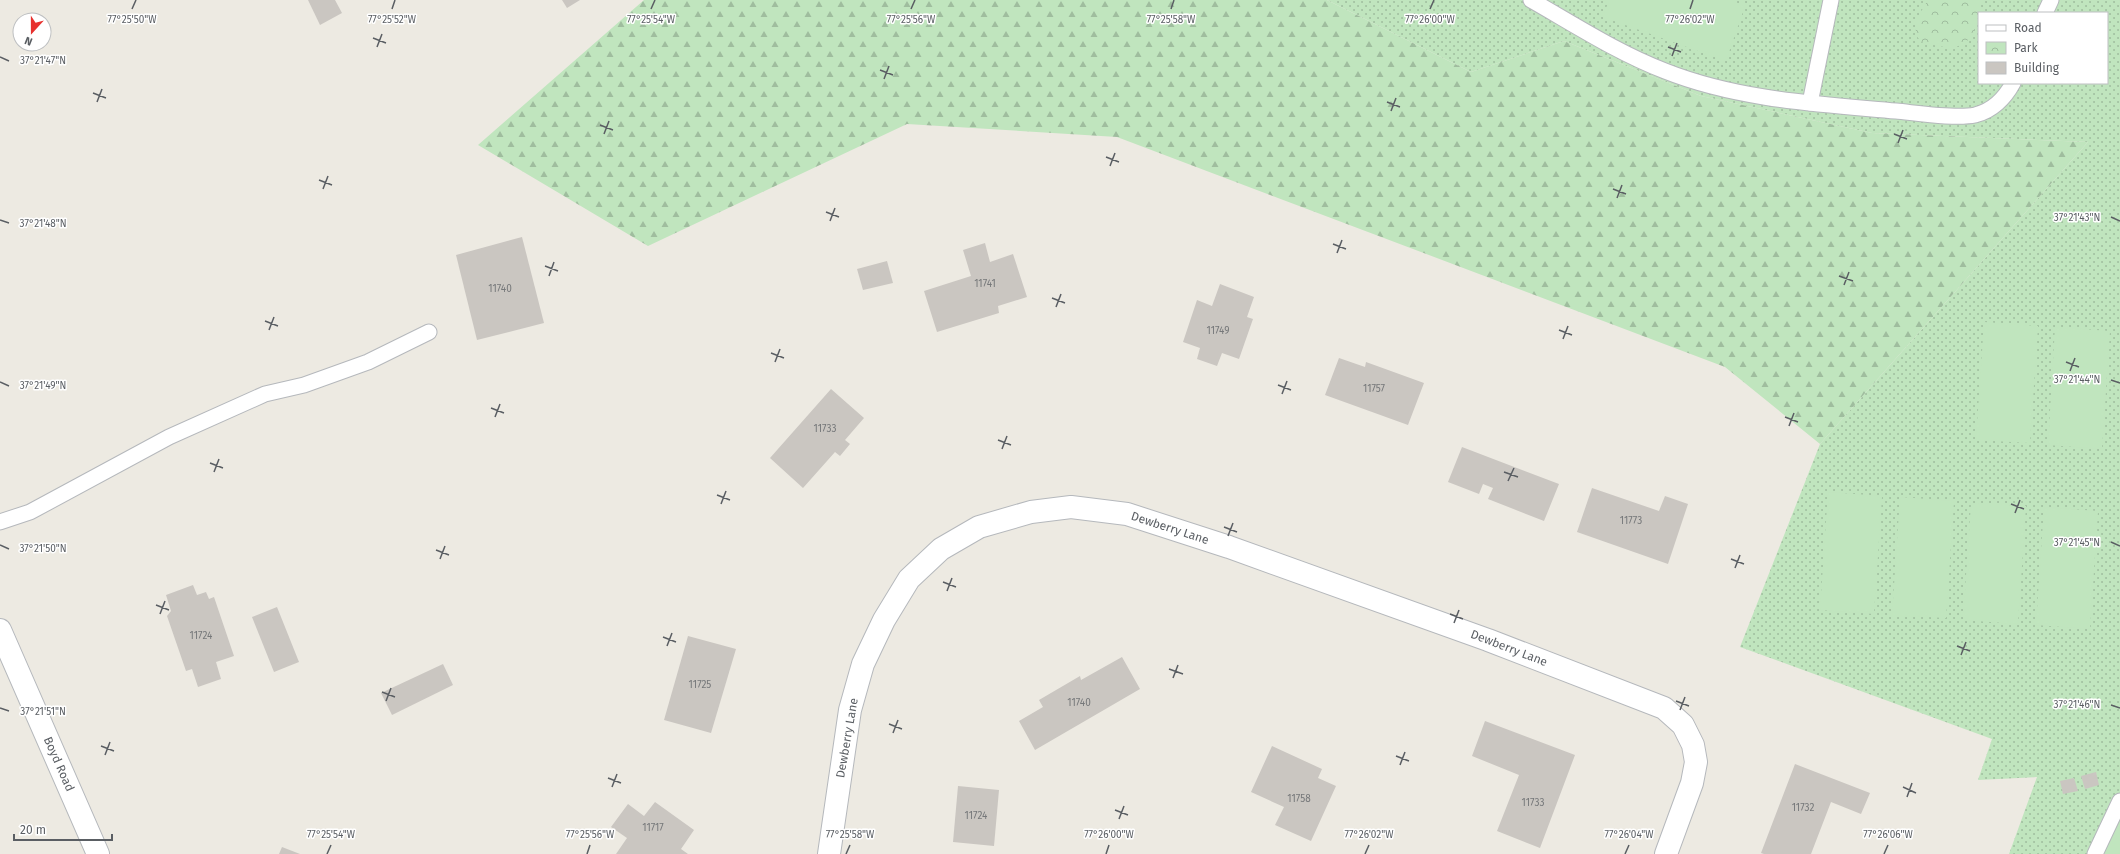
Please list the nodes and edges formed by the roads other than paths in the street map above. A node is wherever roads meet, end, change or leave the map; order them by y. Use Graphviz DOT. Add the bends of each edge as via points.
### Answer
graph roads {
  1 [pos="1531,0"];
  2 [pos="1831,0"];
  3 [pos="2051,0"];
  4 [pos="2046,12"];
  5 [pos="2012,84"];
  6 [pos="1810,103"];
  7 [pos="429,332"];
  8 [pos="0,522"];
  9 [pos="0,630"];
  10 [pos="2120,801"];
  11 [pos="98,854"];
  12 [pos="829,854"];
  13 [pos="1666,854"];
  14 [pos="2095,854"];
  1 -- 6 [label="lane" via="1631,57 1665,72 1724,90"];
  2 -- 6 [label="lane"];
  3 -- 4 [label="lane"];
  5 -- 6 [label="lane" via="2006,96 1991,109 1975,115"];
  7 -- 8 [label="lane" via="368,362 304,385 265,394 169,437 30,512"];
  9 -- 11 [label="street, Boyd Road"];
  10 -- 14 [label="lane"];
  12 -- 13 [label="street, Dewberry Lane" via="850,710 863,664 884,620 909,579 941,548 979,527 1031,512 1071,507 1116,512 1236,550 1488,640 1664,708 1684,725 1693,745 1696,762 1692,783"];
}
